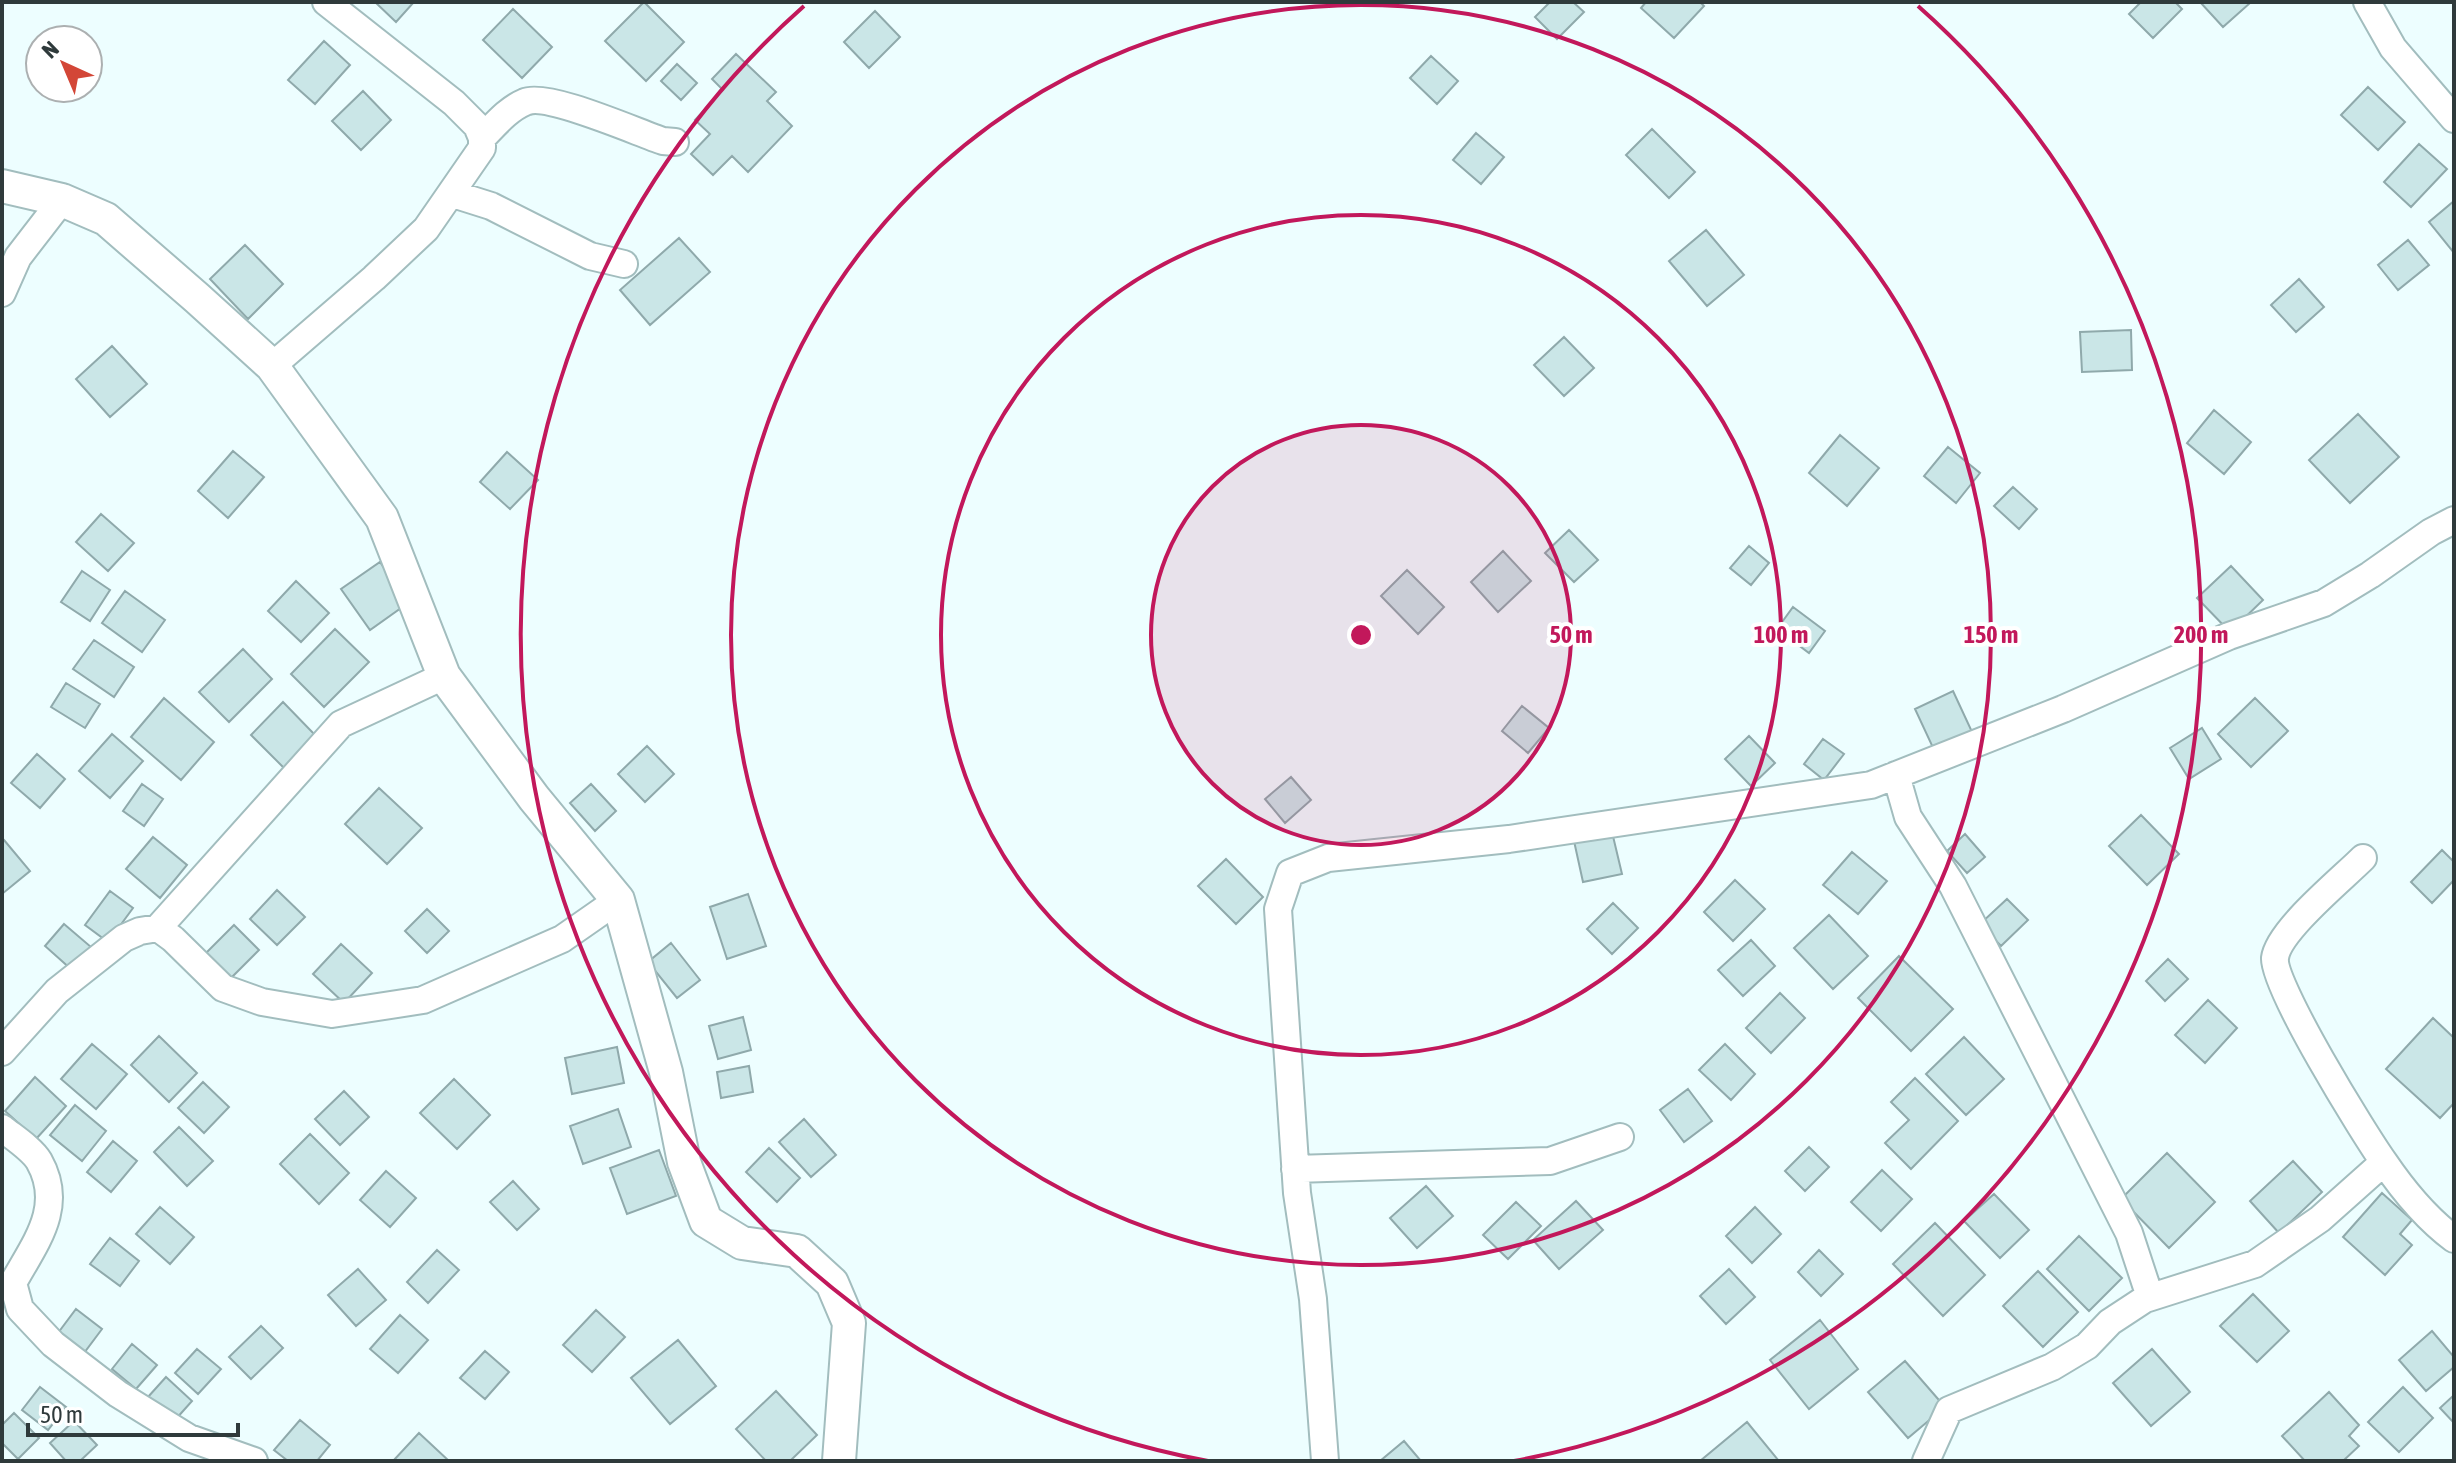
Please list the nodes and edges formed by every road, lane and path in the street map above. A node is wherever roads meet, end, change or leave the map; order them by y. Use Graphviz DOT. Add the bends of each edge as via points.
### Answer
graph roads {
  1 [pos="326,2"];
  2 [pos="2367,2"];
  3 [pos="2454,119"];
  4 [pos="482,138"];
  5 [pos="675,142"];
  6 [pos="2,186"];
  7 [pos="453,194"];
  8 [pos="62,200"];
  9 [pos="624,264"];
  10 [pos="2,293"];
  11 [pos="272,366"];
  12 [pos="2454,520"];
  13 [pos="444,676"];
  14 [pos="1896,775"];
  15 [pos="2363,858"];
  16 [pos="618,900"];
  17 [pos="158,928"];
  18 [pos="2,1052"];
  19 [pos="2,1128"];
  20 [pos="1620,1137"];
  21 [pos="2384,1162"];
  22 [pos="1295,1169"];
  23 [pos="2454,1239"];
  24 [pos="2150,1297"];
  25 [pos="254,1461"];
  26 [pos="839,1461"];
  27 [pos="1325,1461"];
  28 [pos="1926,1461"];
  1 -- 4 [label="street" via="454,103"];
  2 -- 3 [label="street" via="2393,48"];
  4 -- 5 [label="street" via="528,100 557,102"];
  4 -- 7 [label="street" via="482,148"];
  6 -- 8 [label="street"];
  7 -- 9 [label="street" via="491,206 590,256"];
  7 -- 11 [label="street" via="426,229"];
  8 -- 10 [label="street" via="18,257"];
  8 -- 11 [label="street" via="106,219"];
  11 -- 13 [label="street" via="382,518"];
  12 -- 14 [label="street" via="2324,603 2229,636"];
  13 -- 16 [label="street"];
  13 -- 17 [label="street" via="341,724"];
  14 -- 22 [label="street" via="1871,785 1774,801 1509,839 1328,858 1290,873 1278,909"];
  14 -- 24 [label="street" via="1908,817 1953,886 2129,1233"];
  15 -- 21 [label="street" via="2285,933 2275,959 2282,988"];
  16 -- 17 [label="street" via="562,939 423,1000 332,1014 262,1002 223,988"];
  16 -- 26 [label="street" via="666,1072 684,1162 706,1221 742,1243 797,1251 832,1283 849,1323"];
  17 -- 18 [label="street" via="124,938 57,991"];
  19 -- 25 [label="street" via="38,1160 51,1195 44,1227 13,1283 20,1309 53,1344 118,1394 189,1438"];
  20 -- 22 [label="street" via="1550,1161"];
  21 -- 23 [label="street"];
  21 -- 24 [label="street" via="2320,1219 2255,1264"];
  22 -- 27 [label="street" via="1313,1299"];
  24 -- 28 [label="street" via="2052,1367 1949,1410"];
}
